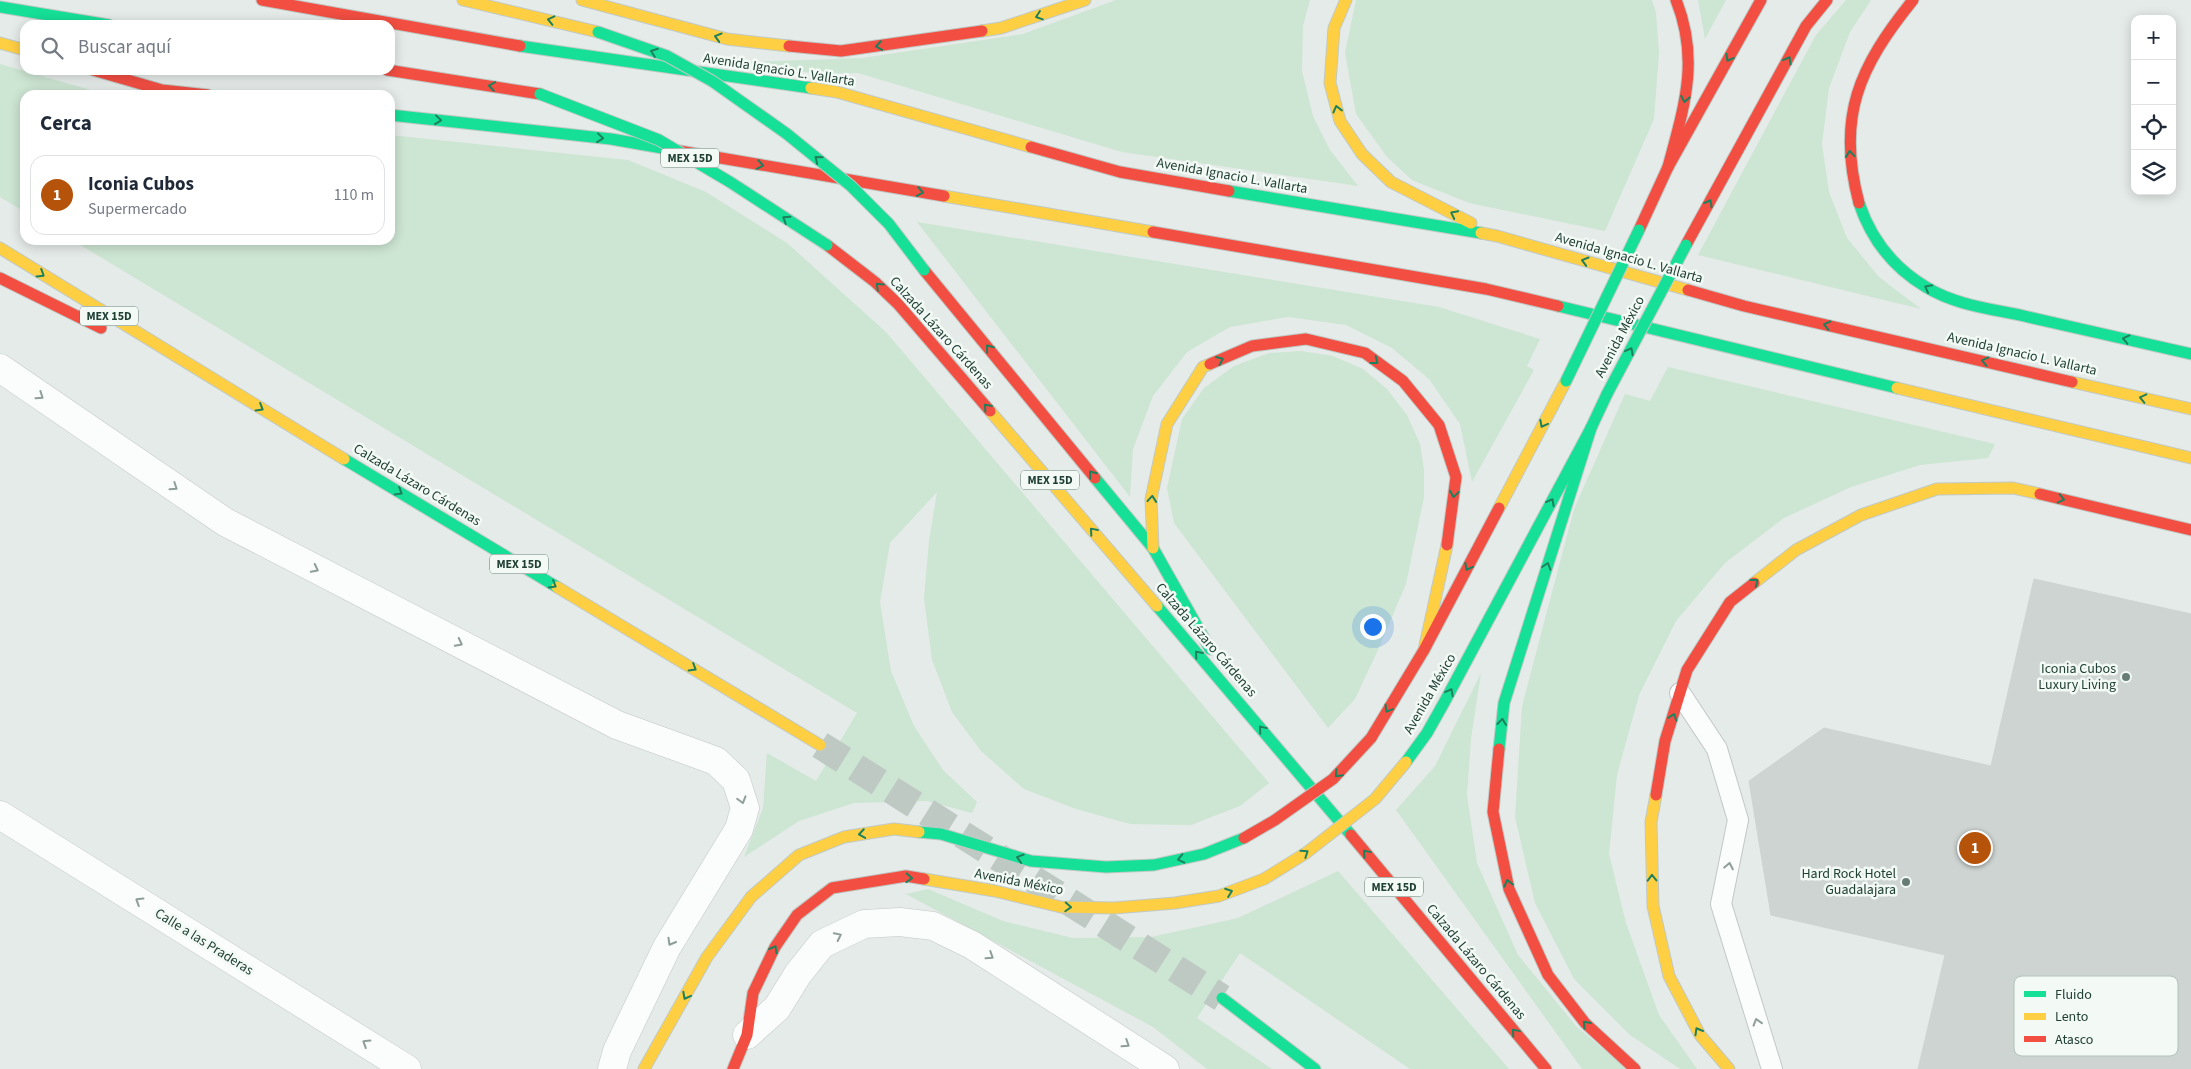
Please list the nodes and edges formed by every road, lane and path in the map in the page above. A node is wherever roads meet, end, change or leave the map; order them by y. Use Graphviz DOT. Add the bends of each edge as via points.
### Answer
graph roads {
  1 [pos="262,0"];
  2 [pos="463,0"];
  3 [pos="582,0"];
  4 [pos="1085,0"];
  5 [pos="1346,0"];
  6 [pos="1676,0"];
  7 [pos="1761,0"];
  8 [pos="1827,0"];
  9 [pos="1913,0"];
  10 [pos="0,7"];
  11 [pos="79,20"];
  12 [pos="374,20"];
  13 [pos="395,24"];
  14 [pos="0,43"];
  15 [pos="20,49"];
  16 [pos="395,71"];
  17 [pos="110,75"];
  18 [pos="162,90"];
  19 [pos="395,116"];
  20 [pos="1668,167"];
  21 [pos="1497,236"];
  22 [pos="0,248"];
  23 [pos="0,278"];
  24 [pos="110,333"];
  25 [pos="137,345"];
  26 [pos="2191,354"];
  27 [pos="0,368"];
  28 [pos="218,383"];
  29 [pos="2191,409"];
  30 [pos="1591,428"];
  31 [pos="2191,458"];
  32 [pos="2191,530"];
  33 [pos="1153,548"];
  34 [pos="1424,650"];
  35 [pos="1680,693"];
  36 [pos="1242,705"];
  37 [pos="820,745"];
  38 [pos="0,815"];
  39 [pos="1222,998"];
  40 [pos="747,1035"];
  41 [pos="1621,1058"];
  42 [pos="407,1069"];
  43 [pos="612,1069"];
  44 [pos="644,1069"];
  45 [pos="733,1069"];
  46 [pos="1165,1069"];
  47 [pos="1315,1069"];
  48 [pos="1546,1069"];
  49 [pos="1635,1069"];
  50 [pos="1639,1069"];
  51 [pos="1728,1069"];
  52 [pos="1772,1069"];
  1 -- 12 [label="main road, Avenida Ignacio L. Vallarta"];
  33 -- 2 [label="main road, one-way, bridge" via="889,224 851,186 787,134 705,77 667,56 598,32"];
  4 -- 3 [label="main road, one-way" via="1001,28 841,51 727,39"];
  21 -- 5 [label="main road, one-way" via="1391,182 1362,154 1340,121 1330,83 1334,28"];
  6 -- 20 [label="main road, one-way" via="1683,14 1690,66 1685,101"];
  7 -- 20 [label="main road, Avenida México, one-way"];
  30 -- 8 [label="main road, Avenida México, one-way, bridge" via="1686,245 1806,26"];
  26 -- 9 [label="main road, one-way" via="1974,305 1926,288 1886,253 1860,205 1849,148 1851,118 1861,79 1883,41"];
  10 -- 11 [label="main road"];
  13 -- 21 [label="main road, Avenida Ignacio L. Vallarta" via="553,52 837,92 1120,172"];
  14 -- 15 [label="main road"];
  36 -- 16 [label="main road, Calzada Lázaro Cárdenas / MEX 15D, one-way, bridge" via="898,304 827,245 659,140 540,94"];
  17 -- 18 [label="main road"];
  19 -- 31 [label="main road, one-way" via="610,139 1486,289"];
  20 -- 34 [label="main road, Avenida México, one-way, bridge" via="1566,380"];
  29 -- 21 [label="main road, Avenida Ignacio L. Vallarta, one-way" via="1744,306"];
  22 -- 28 [label="main road, Calzada Lázaro Cárdenas / MEX 15D, one-way"];
  23 -- 24 [label="main road"];
  25 -- 28 [label="main road"];
  27 -- 43 [label="street, one-way" via="225,522 617,725 716,761 736,780 744,808 739,829 667,947 617,1051"];
  28 -- 37 [label="main road, Calzada Lázaro Cárdenas / MEX 15D, one-way"];
  40 -- 30 [label="main road, Avenida México, one-way, bridge" via="753,993 775,947 797,914 832,888 906,876 995,891 1061,907 1114,908 1219,896 1264,879 1306,853 1375,799 1427,734"];
  41 -- 30 [label="main road, one-way" via="1585,1023 1548,975 1510,889 1493,812 1504,703"];
  35 -- 32 [label="main road, one-way" via="1687,670 1730,602 1796,550 1861,515 1937,489 2013,488"];
  33 -- 34 [label="main road, one-way" via="1151,499 1168,424 1203,367 1252,346 1306,339 1365,353 1403,381 1439,425 1456,477 1445,560"];
  33 -- 36 [label="main road"];
  34 -- 44 [label="main road, Avenida México, one-way, bridge" via="1370,738 1333,779 1275,820 1244,838 1204,854 1154,865 1106,867 1031,861 941,834 894,829 844,837 800,856 751,898 707,956"];
  51 -- 35 [label="main road, one-way" via="1700,1035 1669,976 1653,906 1652,822 1665,741"];
  52 -- 35 [label="lane, one-way" via="1721,904 1738,820 1717,749"];
  48 -- 36 [label="main road, Calzada Lázaro Cárdenas / MEX 15D, one-way"];
  42 -- 38 [label="street, Calle a las Praderas, one-way"];
  39 -- 47 [label="main road"];
  40 -- 45 [label="main road, Avenida México"];
  40 -- 46 [label="street, one-way" via="777,1008 822,944 864,924 900,922 933,926 972,945"];
  41 -- 49 [label="main road"];
  41 -- 50 [label="main road"];
}
